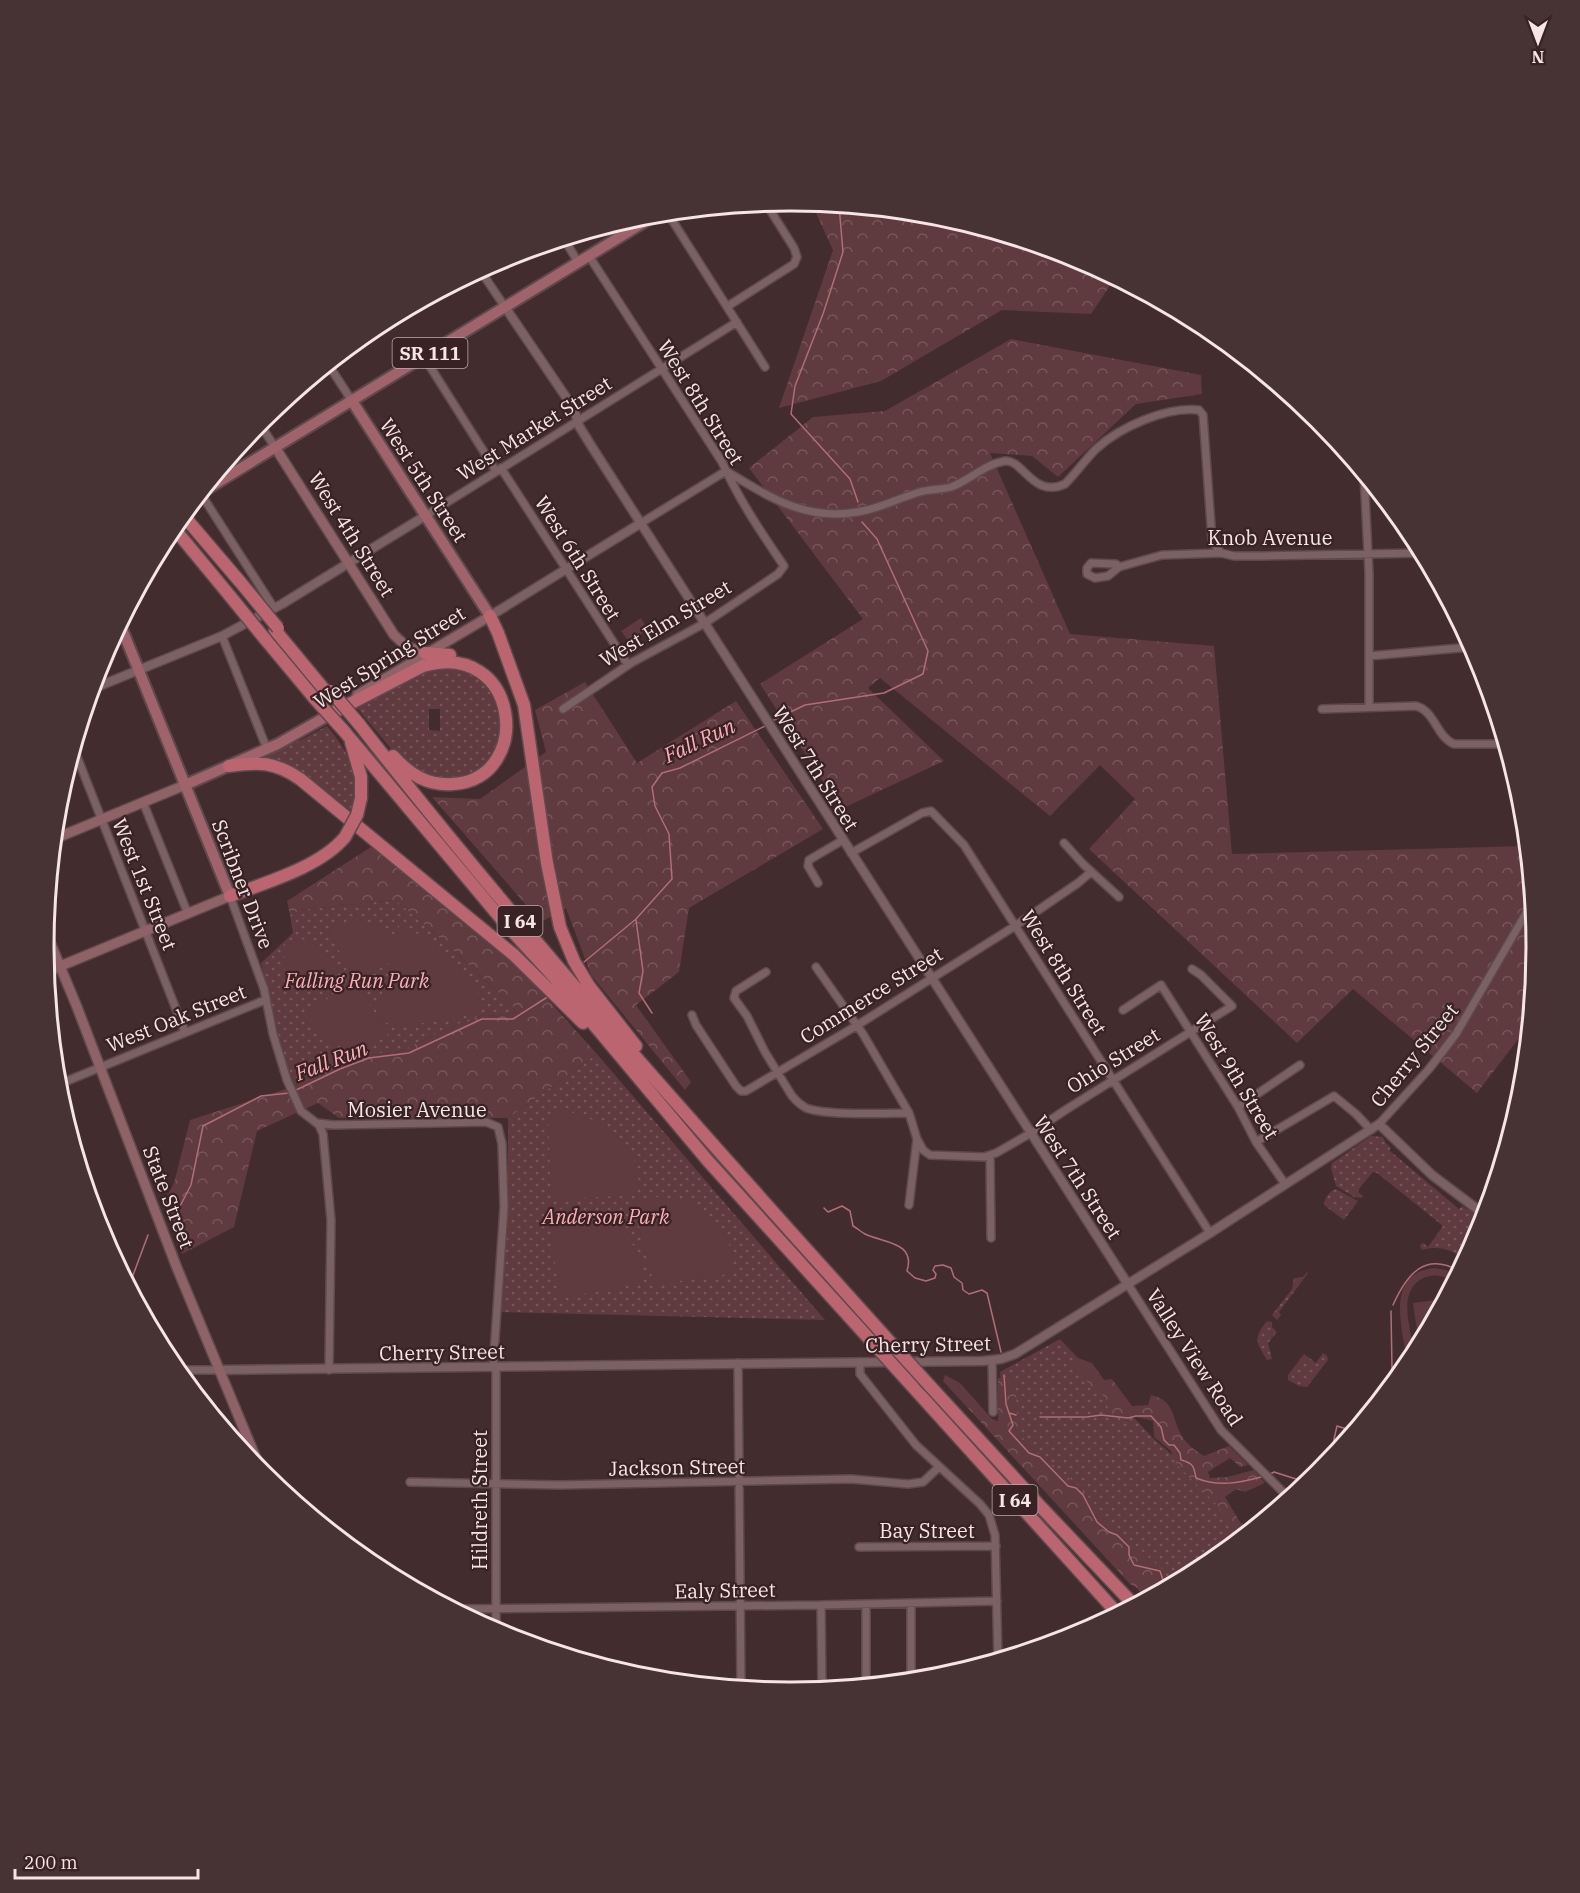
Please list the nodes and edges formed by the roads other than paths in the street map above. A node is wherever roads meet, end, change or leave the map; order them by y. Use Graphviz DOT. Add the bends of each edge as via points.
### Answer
graph roads {
  1 [pos="771,211"];
  2 [pos="673,221"];
  3 [pos="635,228"];
  4 [pos="568,246"];
  5 [pos="589,256"];
  6 [pos="578,262"];
  7 [pos="485,277"];
  8 [pos="728,306"];
  9 [pos="505,307"];
  10 [pos="737,322"];
  11 [pos="424,357"];
  12 [pos="765,367"];
  13 [pos="662,369"];
  14 [pos="332,371"];
  15 [pos="352,401"];
  16 [pos="578,420"];
  17 [pos="265,432"];
  18 [pos="275,447"];
  19 [pos="499,469"];
  20 [pos="726,471"];
  21 [pos="220,481"];
  22 [pos="1365,487"];
  23 [pos="205,499"];
  24 [pos="425,516"];
  25 [pos="641,523"];
  26 [pos="187,526"];
  27 [pos="183,531"];
  28 [pos="192,535"];
  29 [pos="1221,553"];
  30 [pos="1411,553"];
  31 [pos="1368,554"];
  32 [pos="348,562"];
  33 [pos="784,566"];
  34 [pos="1119,567"];
  35 [pos="566,570"];
  36 [pos="236,588"];
  37 [pos="274,608"];
  38 [pos="490,616"];
  39 [pos="705,623"];
  40 [pos="124,634"];
  41 [pos="222,636"];
  42 [pos="1462,648"];
  43 [pos="425,653"];
  44 [pos="1369,656"];
  45 [pos="628,665"];
  46 [pos="139,670"];
  47 [pos="486,675"];
  48 [pos="103,685"];
  49 [pos="1369,707"];
  50 [pos="562,709"];
  51 [pos="1322,709"];
  52 [pos="336,711"];
  53 [pos="352,730"];
  54 [pos="1497,744"];
  55 [pos="267,749"];
  56 [pos="78,760"];
  57 [pos="229,766"];
  58 [pos="185,785"];
  59 [pos="143,802"];
  60 [pos="101,819"];
  61 [pos="62,835"];
  62 [pos="843,840"];
  63 [pos="1064,843"];
  64 [pos="851,853"];
  65 [pos="1091,872"];
  66 [pos="818,883"];
  67 [pos="230,896"];
  68 [pos="1119,897"];
  69 [pos="188,914"];
  70 [pos="1525,916"];
  71 [pos="1015,926"];
  72 [pos="146,931"];
  73 [pos="54,952"];
  74 [pos="60,966"];
  75 [pos="816,967"];
  76 [pos="55,968"];
  77 [pos="1192,969"];
  78 [pos="766,972"];
  79 [pos="930,977"];
  80 [pos="265,1000"];
  81 [pos="1123,1010"];
  82 [pos="692,1015"];
  83 [pos="856,1026"];
  84 [pos="1190,1031"];
  85 [pos="185,1032"];
  86 [pos="1300,1065"];
  87 [pos="100,1067"];
  88 [pos="632,1069"];
  89 [pos="778,1072"];
  90 [pos="66,1080"];
  91 [pos="1113,1080"];
  92 [pos="1238,1107"];
  93 [pos="909,1113"];
  94 [pos="686,1115"];
  95 [pos="317,1124"];
  96 [pos="1379,1124"];
  97 [pos="1371,1130"];
  98 [pos="1031,1133"];
  99 [pos="917,1139"];
  100 [pos="1256,1142"];
  101 [pos="502,1144"];
  102 [pos="990,1156"];
  103 [pos="1285,1184"];
  104 [pos="909,1205"];
  105 [pos="1477,1209"];
  106 [pos="1210,1233"];
  107 [pos="991,1238"];
  108 [pos="1127,1283"];
  109 [pos="992,1361"];
  110 [pos="860,1362"];
  111 [pos="738,1363"];
  112 [pos="495,1368"];
  113 [pos="188,1370"];
  114 [pos="219,1370"];
  115 [pos="329,1370"];
  116 [pos="993,1412"];
  117 [pos="250,1446"];
  118 [pos="939,1467"];
  119 [pos="410,1482"];
  120 [pos="739,1482"];
  121 [pos="495,1485"];
  122 [pos="1283,1492"];
  123 [pos="996,1546"];
  124 [pos="858,1547"];
  125 [pos="1129,1600"];
  126 [pos="996,1601"];
  127 [pos="866,1604"];
  128 [pos="911,1604"];
  129 [pos="821,1605"];
  130 [pos="741,1606"];
  131 [pos="1113,1608"];
  132 [pos="469,1609"];
  133 [pos="495,1609"];
  134 [pos="496,1621"];
  135 [pos="998,1652"];
  136 [pos="911,1672"];
  137 [pos="866,1678"];
  138 [pos="741,1681"];
  139 [pos="822,1681"];
  1 -- 8 [label="street" via="794,248 794,264"];
  2 -- 8 [label="street"];
  3 -- 5 [label="main road, SR 111"];
  4 -- 6 [label="street"];
  5 -- 6 [label="main road, SR 111"];
  5 -- 13 [label="street, West 8th Street"];
  6 -- 9 [label="main road, SR 111"];
  7 -- 9 [label="street, West 7th Street"];
  8 -- 10 [label="street"];
  9 -- 11 [label="main road, SR 111"];
  9 -- 16 [label="street, West 7th Street" via="554,377"];
  10 -- 12 [label="street"];
  10 -- 13 [label="street, West Market Street"];
  11 -- 15 [label="main road, SR 111"];
  11 -- 19 [label="street, West 6th Street"];
  13 -- 16 [label="street, West Market Street"];
  13 -- 20 [label="street, West 8th Street"];
  14 -- 15 [label="street, West 5th Street"];
  15 -- 18 [label="main road, SR 111"];
  15 -- 24 [label="main road, West 5th Street"];
  16 -- 19 [label="street, West Market Street"];
  16 -- 25 [label="street, West 7th Street"];
  17 -- 18 [label="street, West 4th Street"];
  18 -- 21 [label="main road, SR 111"];
  18 -- 32 [label="main road, West 4th Street"];
  19 -- 24 [label="street, West Market Street"];
  19 -- 35 [label="street, West 6th Street"];
  20 -- 25 [label="street, West Spring Street"];
  20 -- 29 [label="street" via="792,507 813,513 868,510 929,489 947,488 1005,461 1042,485 1059,487 1110,437 1173,411 1193,409 1202,412 1212,539"];
  20 -- 33 [label="street, West 8th Street" via="733,489"];
  22 -- 31 [label="street"];
  23 -- 37 [label="street"];
  24 -- 32 [label="street, West Market Street"];
  24 -- 38 [label="main road, West 5th Street"];
  25 -- 35 [label="street, West Spring Street"];
  25 -- 39 [label="street, West 7th Street"];
  26 -- 28 [label="highway, I 64"];
  27 -- 28 [label="highway, I 64"];
  28 -- 36 [label="highway, I 64"];
  29 -- 31 [label="street, Knob Avenue"];
  29 -- 34 [label="street, Knob Avenue" via="1162,555"];
  30 -- 31 [label="street, Knob Avenue"];
  31 -- 44 [label="street"];
  32 -- 37 [label="street, West Market Street"];
  32 -- 43 [label="main road, West 4th Street" via="398,640"];
  33 -- 39 [label="street, West Elm Street"];
  35 -- 38 [label="street, West Spring Street"];
  35 -- 45 [label="street, West 6th Street"];
  36 -- 53 [label="highway, I 64, bridge" via="330,692"];
  36 -- 53 [label="highway, I 64, bridge" via="265,639 315,699"];
  37 -- 41 [label="street, West Market Street"];
  38 -- 43 [label="main road, West Spring Street"];
  38 -- 94 [label="highway" via="524,705 552,895 566,943 589,986 662,1077"];
  39 -- 45 [label="street, West Elm Street"];
  39 -- 62 [label="street, West 7th Street"];
  40 -- 46 [label="main road, Scribner Drive"];
  41 -- 46 [label="street, West Market Street"];
  41 -- 55 [label="street"];
  42 -- 44 [label="street"];
  43 -- 47 [label="highway" via="469,660"];
  43 -- 52 [label="main road, West Spring Street"];
  44 -- 49 [label="street"];
  45 -- 50 [label="street, West Elm Street"];
  46 -- 48 [label="street, West Market Street"];
  46 -- 58 [label="main road, Scribner Drive"];
  47 -- 52 [label="highway" via="456,663 434,663"];
  47 -- 53 [label="highway" via="506,709 507,732 496,760 471,780 447,785 423,780 402,766 370,729"];
  49 -- 51 [label="street"];
  49 -- 54 [label="street" via="1416,706 1426,711 1449,742"];
  52 -- 55 [label="main road, West Spring Street"];
  53 -- 67 [label="highway, bridge" via="361,798 345,837 309,864"];
  53 -- 88 [label="highway, I 64" via="538,949 577,1005"];
  53 -- 94 [label="highway, I 64" via="411,791"];
  55 -- 57 [label="main road, West Spring Street"];
  56 -- 60 [label="street, West 1st Street"];
  57 -- 58 [label="main road, West Spring Street"];
  57 -- 88 [label="highway" via="270,764 300,779 514,955"];
  58 -- 59 [label="main road, West Spring Street"];
  58 -- 67 [label="main road, Scribner Drive"];
  59 -- 60 [label="main road, West Spring Street"];
  59 -- 69 [label="street"];
  60 -- 61 [label="main road, West Spring Street"];
  60 -- 72 [label="street, West 1st Street"];
  62 -- 64 [label="street, West 7th Street"];
  62 -- 66 [label="street" via="809,860 808,866"];
  63 -- 65 [label="street"];
  64 -- 71 [label="street, West 8th Street" via="931,811 964,845"];
  64 -- 79 [label="street, West 7th Street"];
  65 -- 68 [label="street"];
  65 -- 71 [label="street, Commerce Street"];
  67 -- 69 [label="main road"];
  67 -- 80 [label="street, Scribner Drive"];
  69 -- 72 [label="main road"];
  70 -- 96 [label="street, Cherry Street" via="1456,1034"];
  71 -- 79 [label="street, Commerce Street"];
  71 -- 91 [label="street, West 8th Street"];
  72 -- 74 [label="main road"];
  72 -- 85 [label="street, West 1st Street"];
  73 -- 74 [label="main road, State Street"];
  74 -- 76 [label="main road"];
  74 -- 87 [label="main road, State Street"];
  75 -- 83 [label="street"];
  77 -- 84 [label="street, Ohio Street" via="1232,1006"];
  78 -- 89 [label="street" via="736,991 734,998"];
  79 -- 83 [label="street, Commerce Street"];
  79 -- 98 [label="street, West 7th Street"];
  80 -- 85 [label="street, West Oak Street"];
  80 -- 95 [label="street, Scribner Drive" via="295,1100"];
  81 -- 84 [label="street, West 9th Street" via="1161,985"];
  82 -- 89 [label="street, Commerce Street" via="741,1091"];
  83 -- 89 [label="street, Commerce Street"];
  83 -- 93 [label="street"];
  84 -- 91 [label="street, Ohio Street"];
  84 -- 92 [label="street, West 9th Street"];
  85 -- 87 [label="street, West Oak Street"];
  86 -- 92 [label="street"];
  87 -- 90 [label="street, West Oak Street"];
  87 -- 114 [label="main road, State Street"];
  88 -- 131 [label="highway, I 64, bridge" via="708,1161"];
  89 -- 93 [label="street" via="792,1096 808,1108"];
  91 -- 98 [label="street, Ohio Street"];
  91 -- 106 [label="street, West 8th Street"];
  92 -- 100 [label="street, West 9th Street"];
  93 -- 99 [label="street"];
  94 -- 125 [label="highway, I 64, bridge"];
  95 -- 101 [label="street, Mosier Avenue" via="486,1122 498,1127"];
  95 -- 115 [label="street, Scribner Drive" via="323,1134 331,1220"];
  96 -- 97 [label="street, Cherry Street"];
  96 -- 105 [label="street" via="1424,1168"];
  97 -- 100 [label="street" via="1334,1096"];
  97 -- 103 [label="street, Cherry Street"];
  98 -- 102 [label="street, Ohio Street"];
  98 -- 108 [label="street, West 7th Street"];
  99 -- 102 [label="street" via="930,1155"];
  99 -- 104 [label="street"];
  100 -- 103 [label="street, West 9th Street"];
  101 -- 112 [label="street, Hildreth Street" via="504,1207"];
  102 -- 107 [label="street"];
  103 -- 106 [label="street, Cherry Street"];
  106 -- 108 [label="street, Cherry Street"];
  108 -- 109 [label="street, Cherry Street" via="1015,1354"];
  108 -- 122 [label="street, Valley View Road" via="1221,1430"];
  109 -- 110 [label="street, Cherry Street"];
  109 -- 116 [label="street"];
  110 -- 111 [label="street, Cherry Street"];
  110 -- 118 [label="street" via="860,1374 916,1445"];
  111 -- 112 [label="street, Cherry Street"];
  111 -- 120 [label="street"];
  112 -- 115 [label="street, Cherry Street"];
  112 -- 121 [label="street, Hildreth Street"];
  113 -- 114 [label="street, Cherry Street"];
  114 -- 115 [label="street, Cherry Street"];
  114 -- 117 [label="main road, State Street"];
  118 -- 120 [label="street, Jackson Street" via="924,1482 914,1484 851,1479"];
  118 -- 123 [label="street" via="987,1511"];
  119 -- 121 [label="street, Jackson Street"];
  120 -- 121 [label="street, Jackson Street"];
  120 -- 130 [label="street"];
  121 -- 133 [label="street, Hildreth Street"];
  123 -- 124 [label="street, Bay Street"];
  123 -- 126 [label="street"];
  126 -- 128 [label="street, Ealy Street"];
  126 -- 135 [label="street"];
  127 -- 128 [label="street, Ealy Street"];
  127 -- 129 [label="street, Ealy Street"];
  127 -- 137 [label="street"];
  128 -- 136 [label="street"];
  129 -- 130 [label="street, Ealy Street"];
  129 -- 139 [label="street"];
  130 -- 133 [label="street, Ealy Street"];
  130 -- 138 [label="street"];
  132 -- 133 [label="street, Ealy Street"];
  133 -- 134 [label="street, Hildreth Street"];
}
